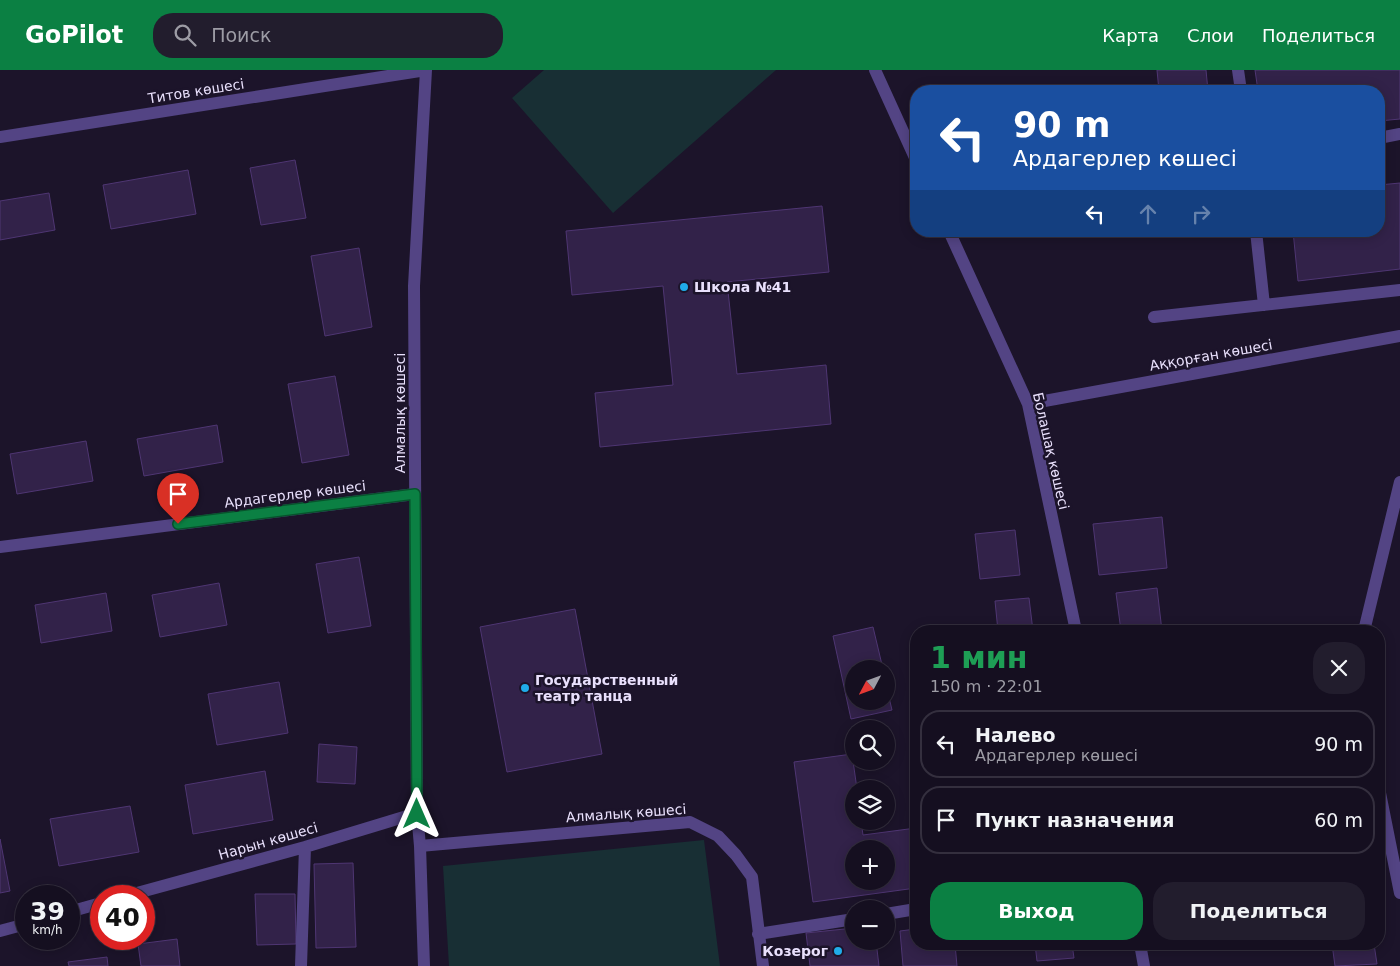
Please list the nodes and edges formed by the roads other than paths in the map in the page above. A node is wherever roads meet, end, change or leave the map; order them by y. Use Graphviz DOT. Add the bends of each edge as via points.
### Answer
graph roads {
  1 [pos="426,70"];
  2 [pos="875,70"];
  3 [pos="1238,70"];
  4 [pos="1240,85"];
  5 [pos="1400,134"];
  6 [pos="0,137"];
  7 [pos="1385,137"];
  8 [pos="910,147"];
  9 [pos="952,237"];
  10 [pos="1257,237"];
  11 [pos="1400,290"];
  12 [pos="1264,305"];
  13 [pos="1154,317"];
  14 [pos="1400,336"];
  15 [pos="1028,404"];
  16 [pos="1400,482"];
  17 [pos="415,494"];
  18 [pos="0,547"];
  19 [pos="1075,625"];
  20 [pos="1365,625"];
  21 [pos="417,814"];
  22 [pos="1385,818"];
  23 [pos="420,846"];
  24 [pos="305,847"];
  25 [pos="155,888"];
  26 [pos="1400,893"];
  27 [pos="910,910"];
  28 [pos="895,912"];
  29 [pos="845,920"];
  30 [pos="15,927"];
  31 [pos="0,931"];
  32 [pos="758,934"];
  33 [pos="1141,950"];
  34 [pos="301,966"];
  35 [pos="424,966"];
  36 [pos="762,966"];
  37 [pos="1144,966"];
  1 -- 6 [label="street, Титов көшесі"];
  1 -- 17 [label="street, Алмалық көшесі" via="414,286"];
  2 -- 8 [label="street"];
  3 -- 4 [label="street"];
  5 -- 7 [label="street"];
  9 -- 15 [label="street, Болашақ көшесі"];
  10 -- 12 [label="street"];
  11 -- 12 [label="street"];
  12 -- 13 [label="street"];
  14 -- 15 [label="street, Аққорған көшесі"];
  15 -- 19 [label="street, Болашақ көшесі"];
  16 -- 20 [label="street"];
  17 -- 18 [label="street, Ардагерлер көшесі"];
  17 -- 21 [label="street, Алмалық көшесі"];
  21 -- 23 [label="street, Алмалық көшесі"];
  21 -- 24 [label="street, Нарын көшесі"];
  22 -- 26 [label="street"];
  23 -- 32 [label="street, Алмалық көшесі" via="690,822 718,836 752,877"];
  23 -- 35 [label="street, Алмалық көшесі"];
  24 -- 25 [label="street, Нарын көшесі"];
  24 -- 34 [label="street"];
  27 -- 28 [label="street"];
  29 -- 32 [label="street"];
  30 -- 31 [label="street"];
  32 -- 36 [label="street, Алмалық көшесі"];
  33 -- 37 [label="street"];
}
